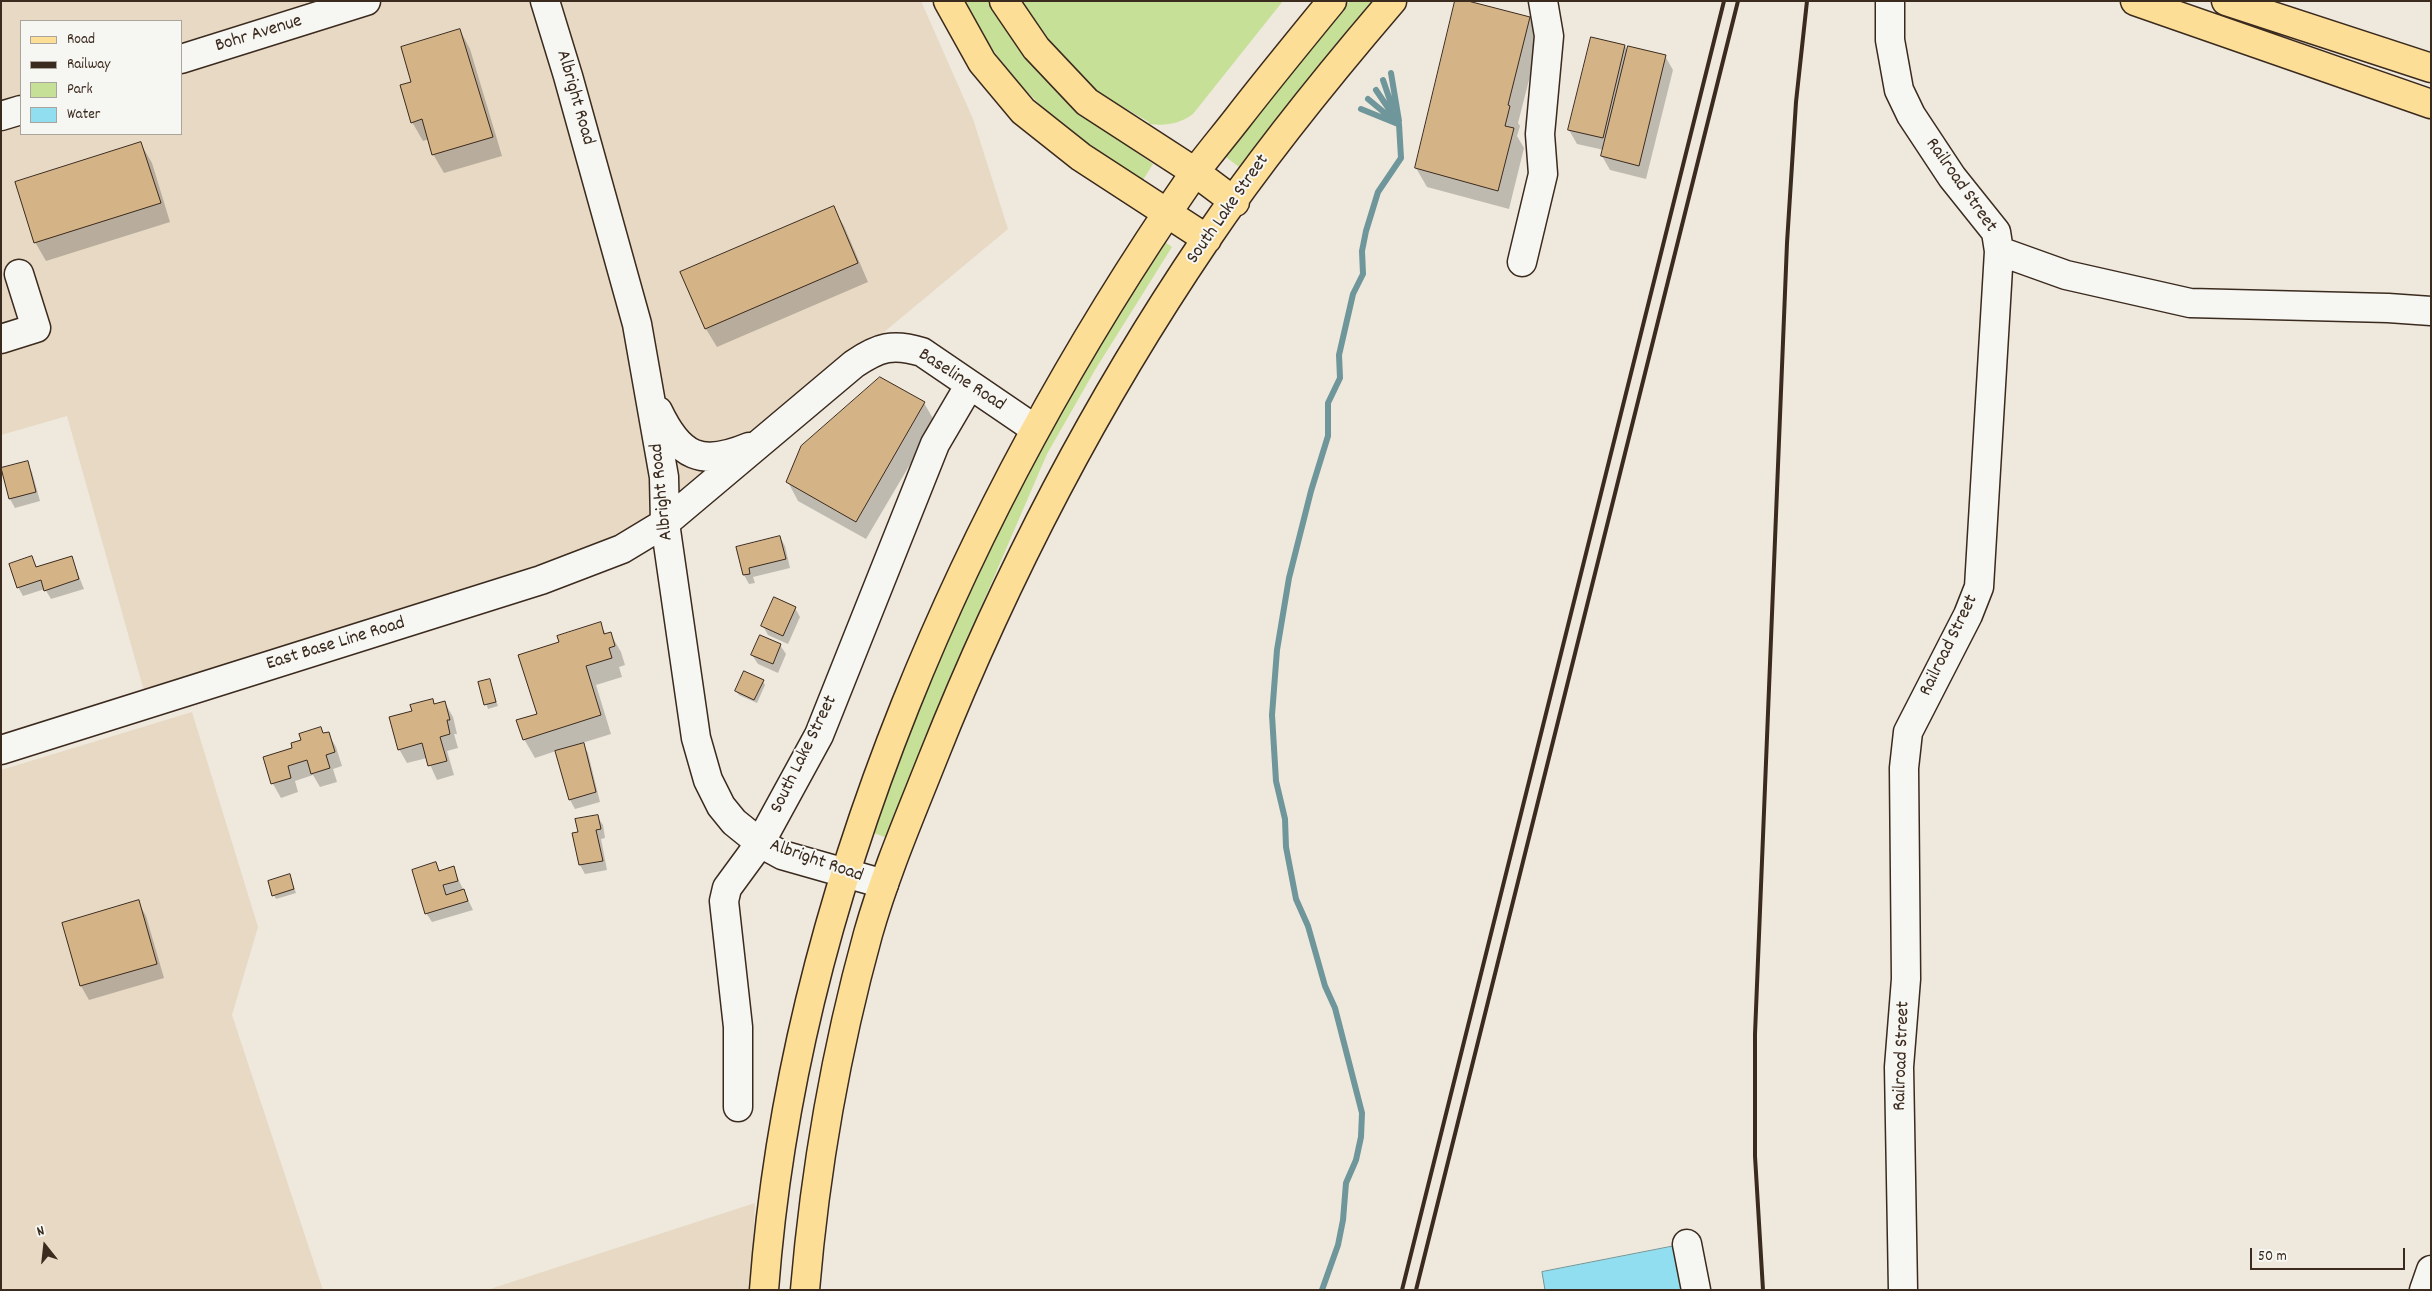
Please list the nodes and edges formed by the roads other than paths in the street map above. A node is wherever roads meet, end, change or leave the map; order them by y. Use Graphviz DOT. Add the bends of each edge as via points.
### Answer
graph roads {
  1 [pos="366,1"];
  2 [pos="545,1"];
  3 [pos="948,1"];
  4 [pos="1004,1"];
  5 [pos="1332,1"];
  6 [pos="1392,1"];
  7 [pos="1543,1"];
  8 [pos="1890,1"];
  9 [pos="2135,1"];
  10 [pos="2226,1"];
  11 [pos="182,59"];
  12 [pos="2431,68"];
  13 [pos="2431,104"];
  14 [pos="20,110"];
  15 [pos="1,116"];
  16 [pos="1195,172"];
  17 [pos="1234,202"];
  18 [pos="1168,214"];
  19 [pos="1207,239"];
  20 [pos="1999,251"];
  21 [pos="1522,262"];
  22 [pos="19,274"];
  23 [pos="2431,311"];
  24 [pos="1,339"];
  25 [pos="969,386"];
  26 [pos="652,398"];
  27 [pos="1035,429"];
  28 [pos="764,440"];
  29 [pos="665,523"];
  30 [pos="1,750"];
  31 [pos="760,843"];
  32 [pos="846,874"];
  33 [pos="884,884"];
  34 [pos="738,1107"];
  35 [pos="1687,1244"];
  36 [pos="2431,1270"];
  37 [pos="764,1290"];
  38 [pos="805,1290"];
  39 [pos="1696,1290"];
  40 [pos="1903,1290"];
  41 [pos="2424,1290"];
  1 -- 11 [label="street, Bohr Avenue"];
  2 -- 26 [label="street, Albright Road" via="637,324"];
  3 -- 18 [label="main road" via="982,62 1023,111 1081,157"];
  4 -- 16 [label="main road" via="1036,48 1087,102"];
  5 -- 16 [label="main road"];
  6 -- 17 [label="main road, South Lake Street" via="1275,145"];
  7 -- 21 [label="street" via="1549,36 1540,134 1543,174"];
  8 -- 20 [label="street, Railroad Street" via="1890,40 1899,90 1911,115 1952,177 1996,232"];
  9 -- 13 [label="main road"];
  10 -- 12 [label="main road"];
  14 -- 15 [label="street"];
  16 -- 17 [label="main road"];
  16 -- 18 [label="main road"];
  17 -- 19 [label="main road, South Lake Street"];
  18 -- 19 [label="main road"];
  18 -- 27 [label="main road" via="1084,345"];
  19 -- 33 [label="main road, South Lake Street" via="1086,434 988,626"];
  20 -- 23 [label="street" via="2066,275 2190,303"];
  20 -- 40 [label="street, Railroad Street" via="1979,587 1908,732 1904,768 1906,979 1899,1067"];
  22 -- 24 [label="street" via="36,328"];
  25 -- 27 [label="street, Baseline Road"];
  25 -- 28 [label="street, Baseline Road" via="922,352 905,346 891,346 854,364"];
  25 -- 31 [label="street, South Lake Street" via="935,444 819,735"];
  26 -- 28 [label="street, Baseline Road" via="669,433 687,452 708,457 728,456"];
  26 -- 29 [label="street, Albright Road" via="664,477"];
  27 -- 32 [label="main road" via="931,645 896,728"];
  28 -- 29 [label="street, Baseline Road"];
  29 -- 30 [label="street, East Base Line Road" via="622,549 541,580"];
  29 -- 31 [label="street, Albright Road" via="702,765 721,806 734,822"];
  31 -- 32 [label="street, Albright Road" via="782,855"];
  31 -- 34 [label="street, South Lake Street" via="727,888 724,901 738,1026"];
  32 -- 33 [label="street, Albright Road"];
  32 -- 37 [label="main road" via="791,1083"];
  33 -- 38 [label="main road, South Lake Street" via="851,1001 822,1148"];
  35 -- 39 [label="street"];
  36 -- 41 [label="street"];
}
